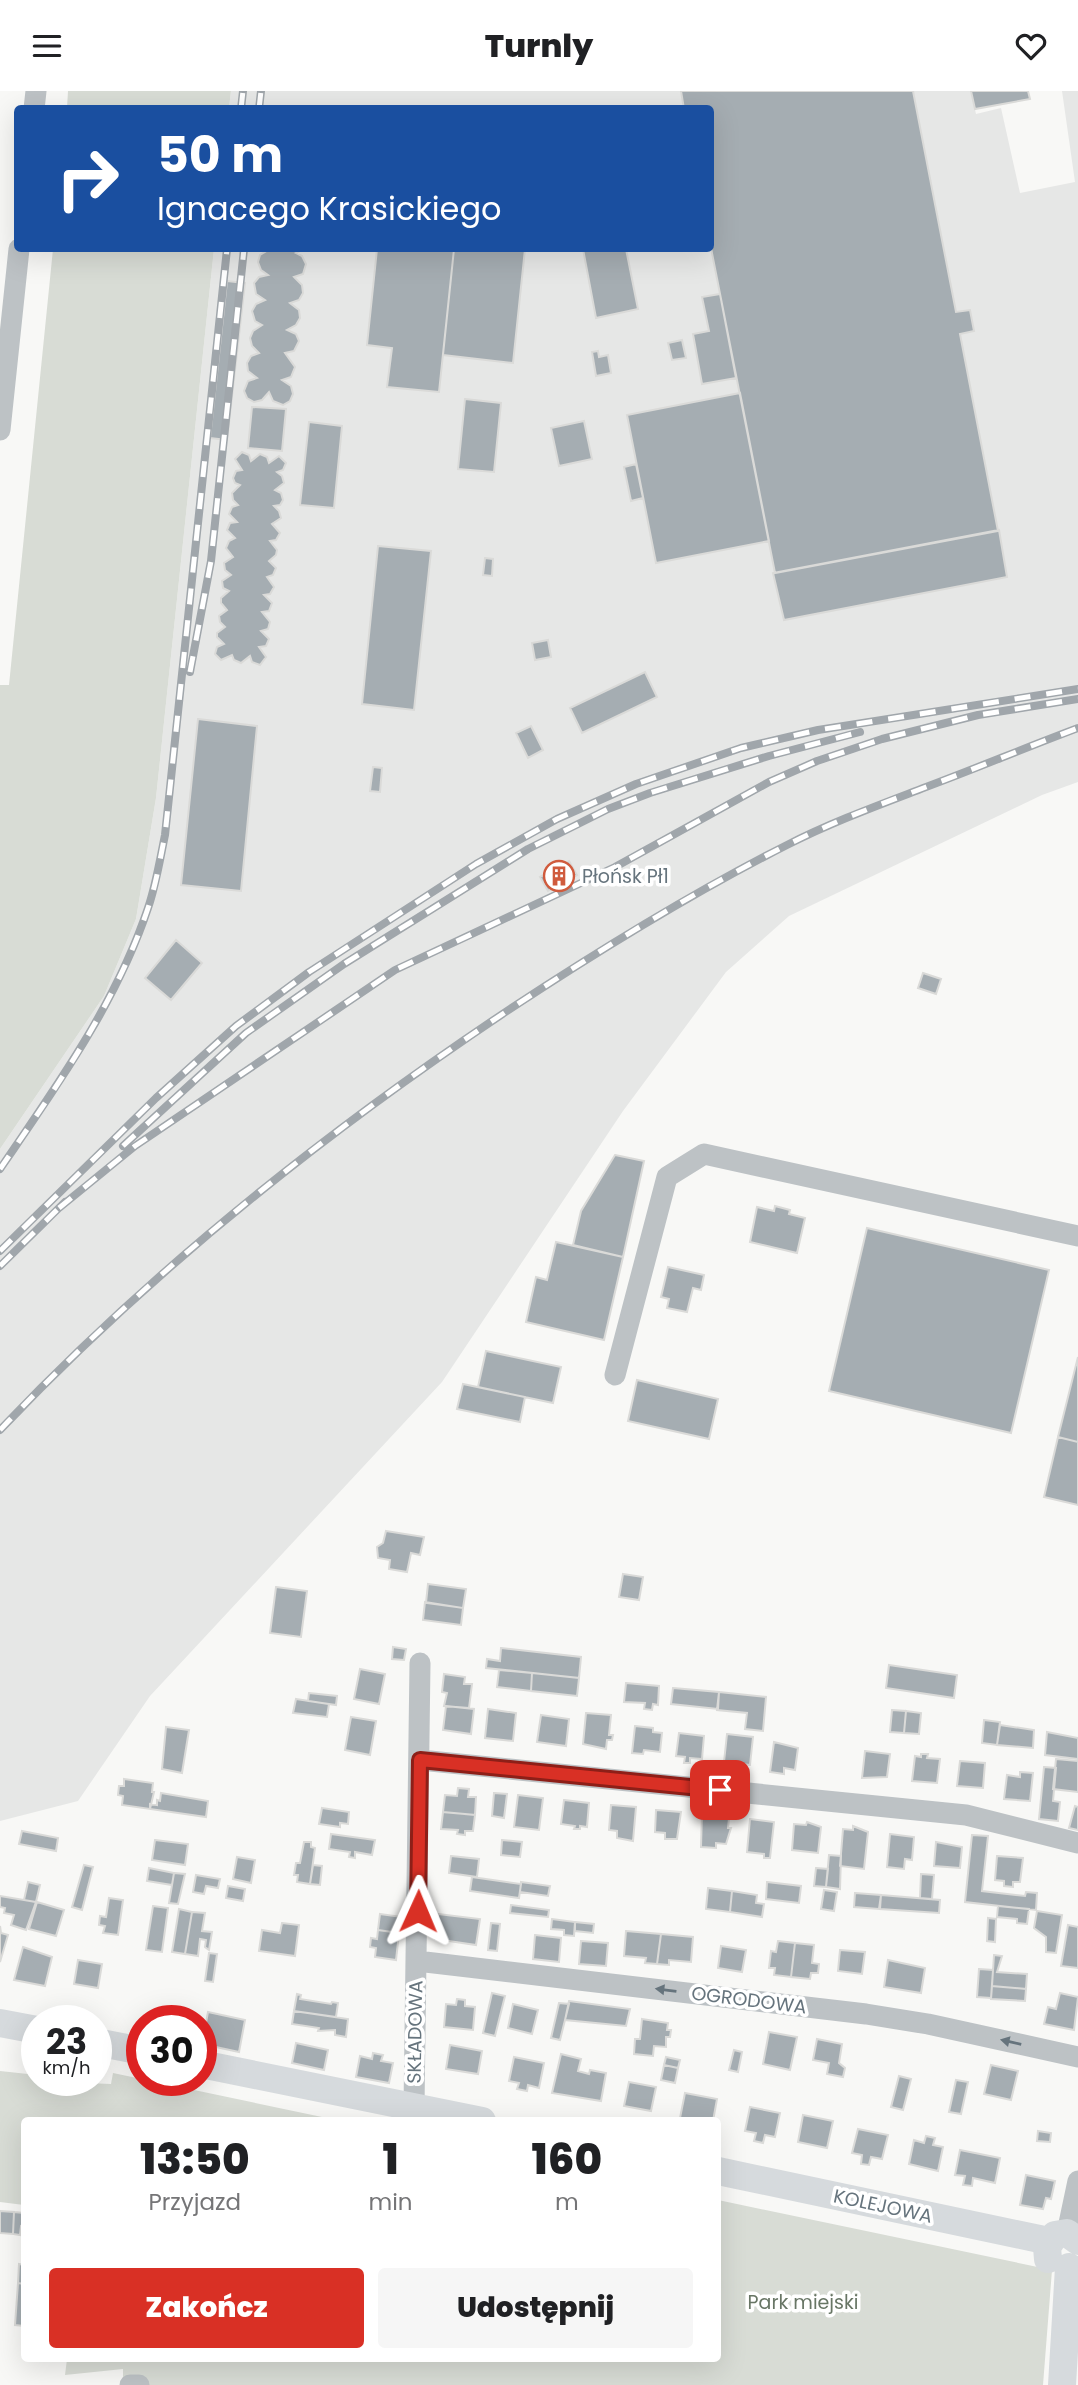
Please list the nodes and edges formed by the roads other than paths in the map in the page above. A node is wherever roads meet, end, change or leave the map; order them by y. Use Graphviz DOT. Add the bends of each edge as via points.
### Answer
graph roads {
  1 [pos="19,252"];
  2 [pos="0,430"];
  3 [pos="1078,1236"];
  4 [pos="615,1375"];
  5 [pos="420,1664"];
  6 [pos="420,1760"];
  7 [pos="1078,1843"];
  8 [pos="417,1961"];
  9 [pos="0,2023"];
  10 [pos="21,2027"];
  11 [pos="1078,2057"];
  12 [pos="217,2067"];
  13 [pos="414,2107"];
  14 [pos="463,2117"];
  15 [pos="721,2172"];
  16 [pos="1078,2181"];
  17 [pos="1068,2248"];
  18 [pos="131,2385"];
  19 [pos="139,2385"];
  20 [pos="1062,2385"];
  1 -- 2 [label="street"];
  3 -- 4 [label="street" via="704,1154 667,1177"];
  5 -- 6 [label="street, SKŁADOWA"];
  6 -- 7 [label="street" via="966,1815"];
  6 -- 8 [label="street, SKŁADOWA"];
  11 -- 8 [label="street, OGRODOWA, one-way" via="866,2014"];
  8 -- 13 [label="street, SKŁADOWA"];
  9 -- 10 [label="street"];
  12 -- 13 [label="street"];
  13 -- 14 [label="street"];
  15 -- 17 [label="street, KOLEJOWA"];
  16 -- 17 [label="street"];
  17 -- 20 [label="street"];
  18 -- 19 [label="street"];
}
